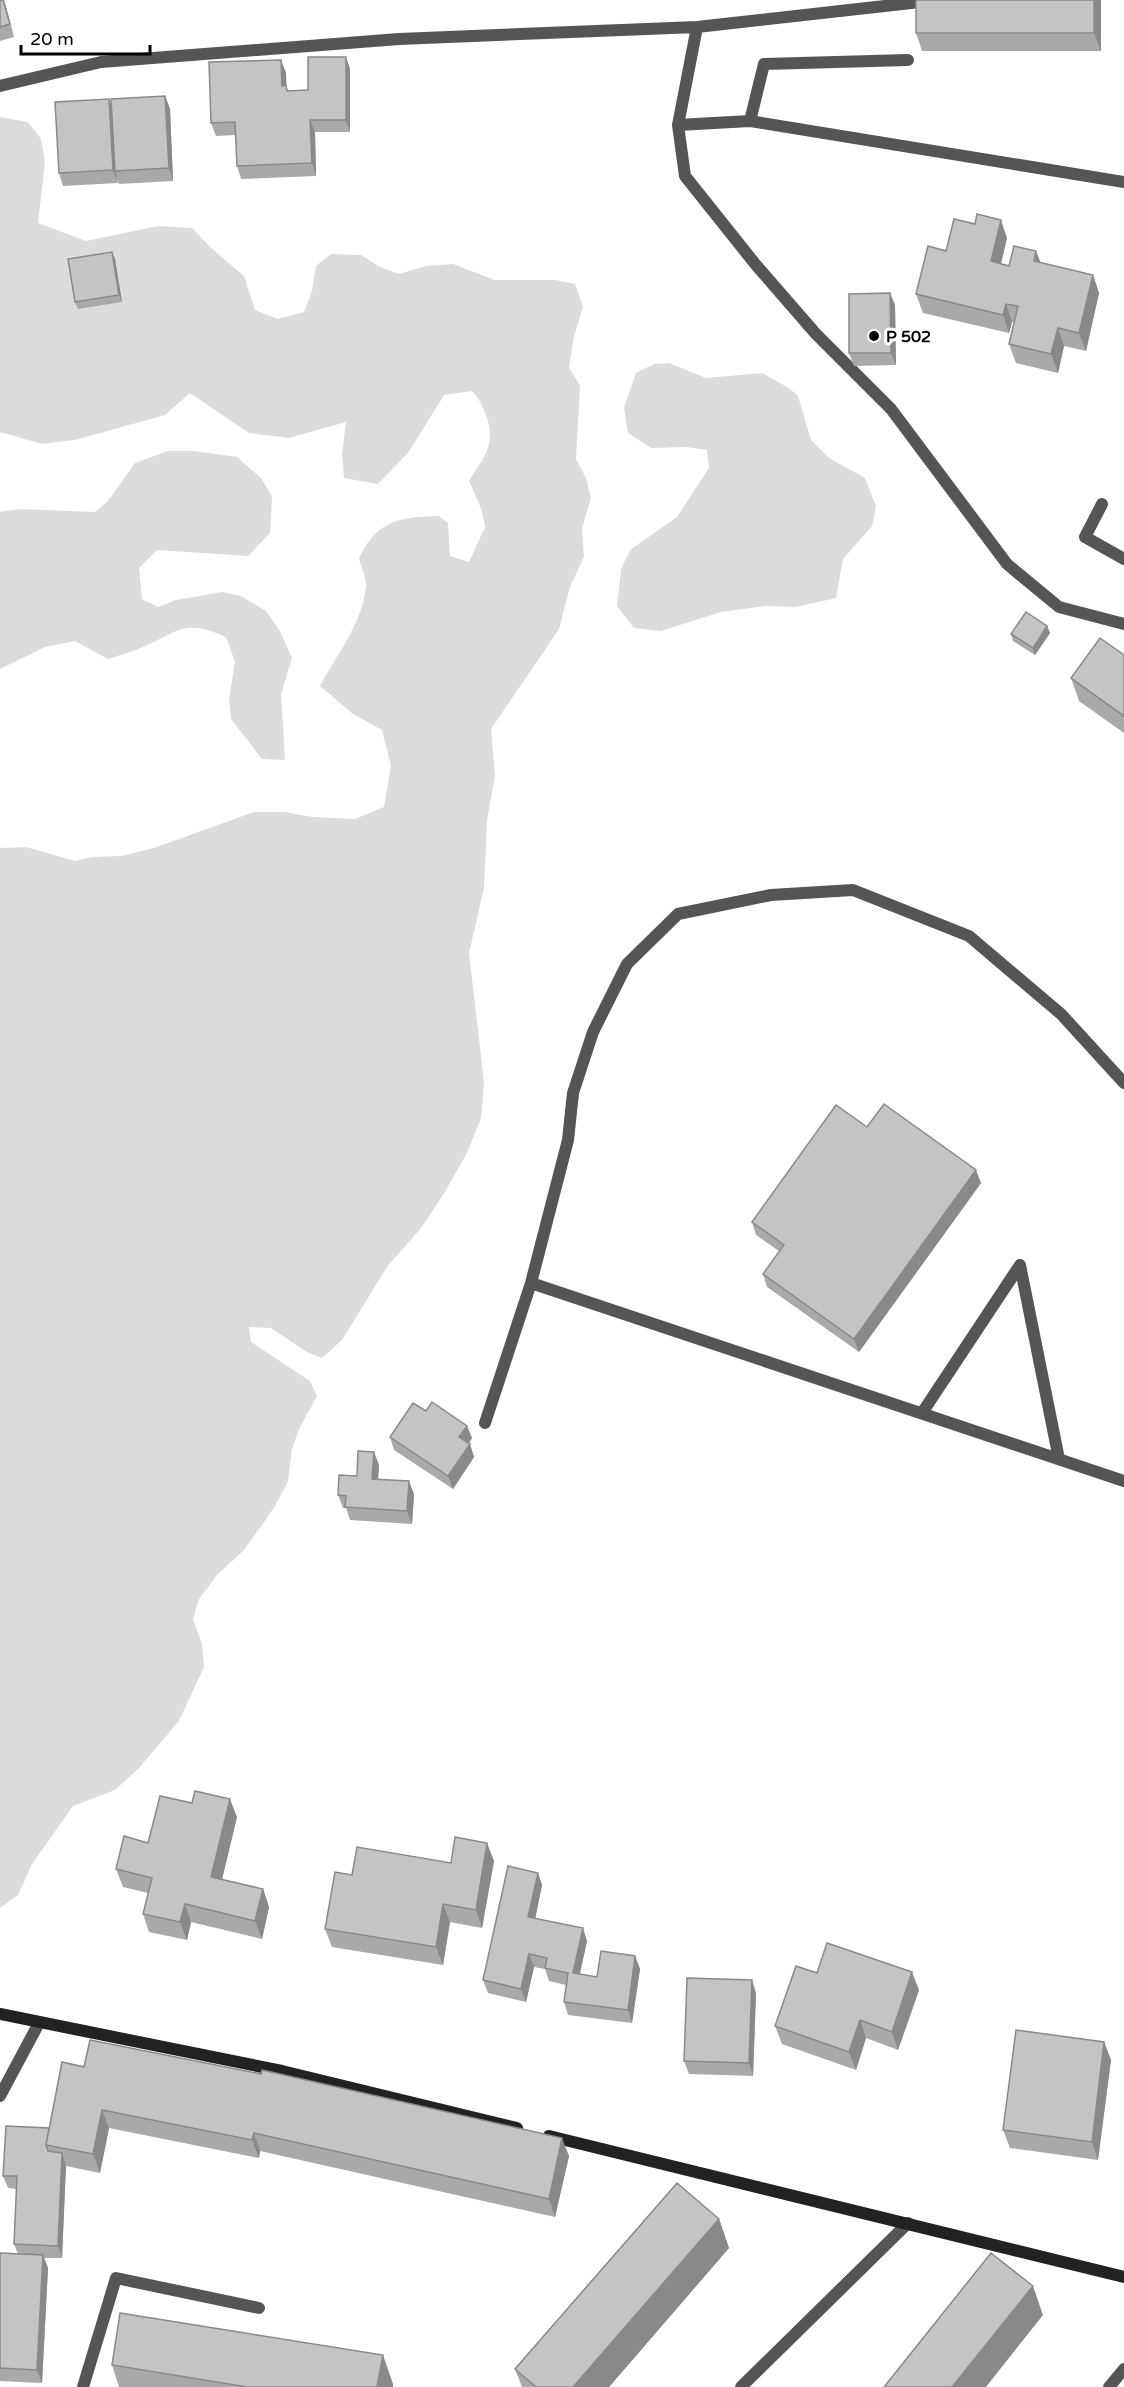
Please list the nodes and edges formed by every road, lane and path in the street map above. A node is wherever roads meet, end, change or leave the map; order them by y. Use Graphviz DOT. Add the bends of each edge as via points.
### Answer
graph roads {
  1 [pos="938,0"];
  2 [pos="697,27"];
  3 [pos="908,60"];
  4 [pos="0,86"];
  5 [pos="750,121"];
  6 [pos="678,124"];
  7 [pos="1124,182"];
  8 [pos="1102,504"];
  9 [pos="1124,559"];
  10 [pos="1124,624"];
  11 [pos="1124,1083"];
  12 [pos="531,1283"];
  13 [pos="922,1413"];
  14 [pos="485,1423"];
  15 [pos="1059,1459"];
  16 [pos="1124,1481"];
  17 [pos="0,2014"];
  18 [pos="39,2023"];
  19 [pos="0,2096"];
  20 [pos="908,2223"];
  21 [pos="1124,2277"];
  22 [pos="259,2308"];
  23 [pos="1124,2369"];
  24 [pos="83,2387"];
  25 [pos="741,2387"];
  26 [pos="1108,2387"];
  1 -- 2 [label="street"];
  2 -- 4 [label="street" via="399,39 101,62"];
  2 -- 6 [label="street"];
  3 -- 5 [label="street" via="764,64"];
  5 -- 6 [label="street"];
  5 -- 7 [label="street"];
  6 -- 10 [label="street" via="686,176 816,334 891,409 1006,564 1059,607"];
  8 -- 9 [label="street" via="1085,537"];
  11 -- 12 [label="street" via="1061,1014 969,936 853,890 771,895 678,914 627,964 593,1032 573,1093 568,1140"];
  12 -- 13 [label="street"];
  12 -- 14 [label="street"];
  13 -- 15 [label="street"];
  13 -- 15 [label="street" via="1020,1266"];
  15 -- 16 [label="street"];
  17 -- 18 [label="street"];
  18 -- 19 [label="street"];
  18 -- 20 [label="street" via="282,2071"];
  20 -- 21 [label="street"];
  20 -- 25 [label="street"];
  22 -- 24 [label="street" via="116,2278"];
  23 -- 26 [label="street"];
}
